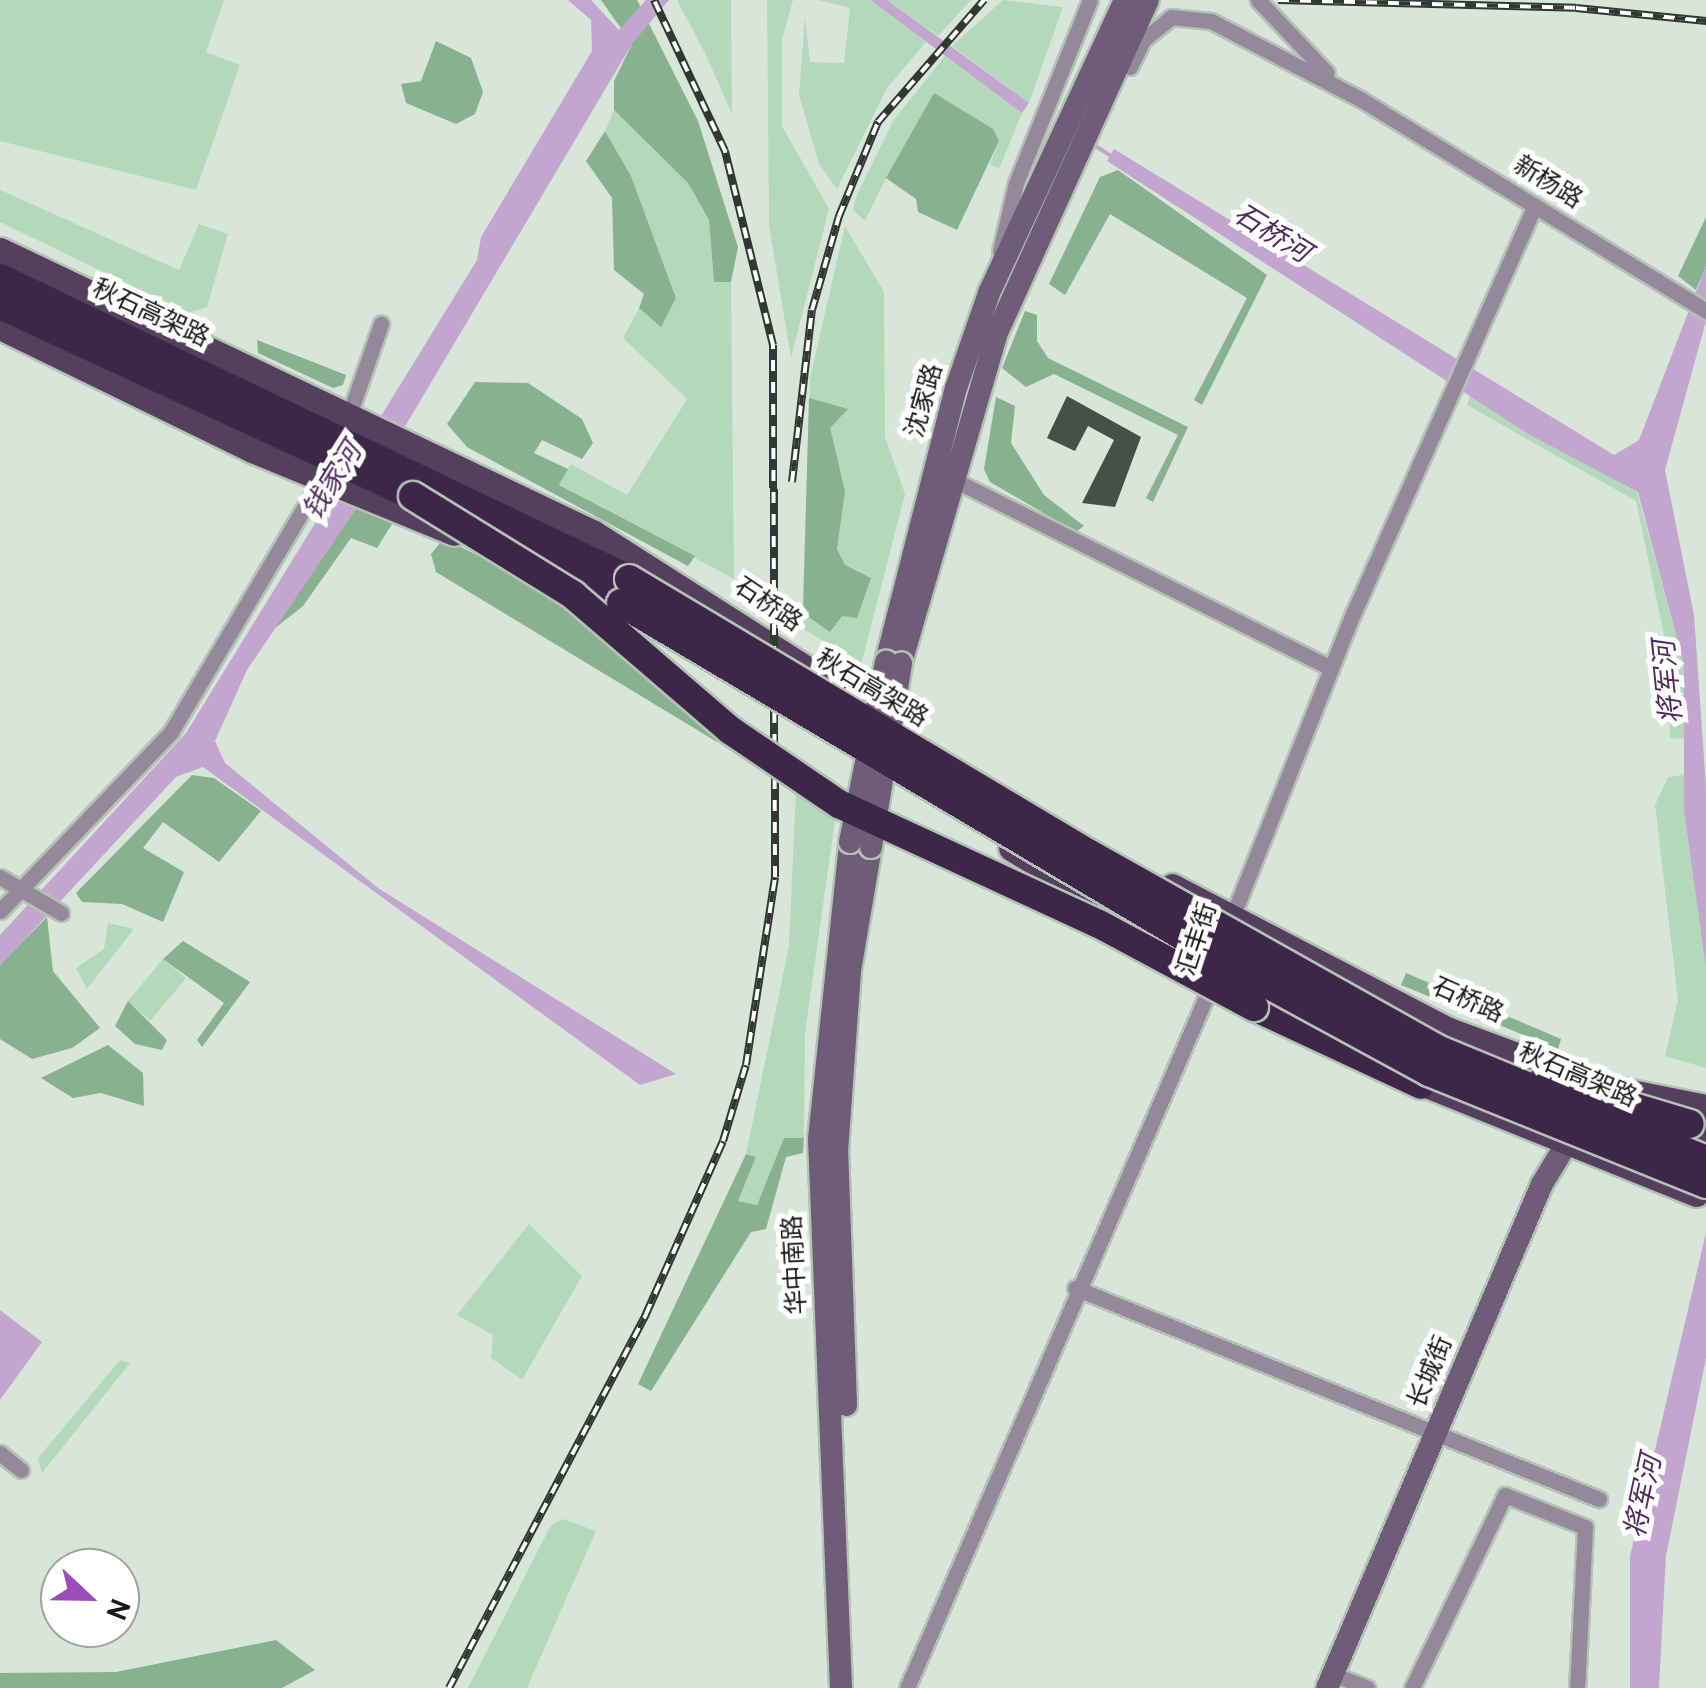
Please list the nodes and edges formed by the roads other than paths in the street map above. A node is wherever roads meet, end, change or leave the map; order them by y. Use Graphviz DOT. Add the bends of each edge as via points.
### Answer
graph roads {
  1 [pos="1090,0"];
  2 [pos="1125,0"];
  3 [pos="1148,0"];
  4 [pos="1258,0"];
  5 [pos="1362,100"];
  6 [pos="1071,132"];
  7 [pos="1536,206"];
  8 [pos="0,250"];
  9 [pos="0,278"];
  10 [pos="0,306"];
  11 [pos="1706,312"];
  12 [pos="381,324"];
  13 [pos="0,327"];
  14 [pos="353,421"];
  15 [pos="945,476"];
  16 [pos="326,479"];
  17 [pos="414,496"];
  18 [pos="1331,668"];
  19 [pos="860,844"];
  20 [pos="0,877"];
  21 [pos="22,888"];
  22 [pos="0,911"];
  23 [pos="61,914"];
  24 [pos="1231,916"];
  25 [pos="1217,972"];
  26 [pos="1437,1050"];
  27 [pos="1422,1085"];
  28 [pos="1602,1086"];
  29 [pos="1702,1121"];
  30 [pos="1566,1146"];
  31 [pos="1706,1160"];
  32 [pos="1702,1194"];
  33 [pos="1075,1288"];
  34 [pos="1437,1431"];
  35 [pos="0,1453"];
  36 [pos="22,1470"];
  37 [pos="1600,1499"];
  38 [pos="1330,1681"];
  39 [pos="841,1688"];
  40 [pos="852,1688"];
  41 [pos="907,1688"];
  42 [pos="1367,1688"];
  43 [pos="1412,1688"];
  44 [pos="1577,1688"];
  1 -- 6 [label="street"];
  2 -- 6 [label="main road, 沈家路"];
  3 -- 6 [label="main road, 沈家路"];
  4 -- 5 [label="street" via="1304,56"];
  5 -- 6 [label="street" via="1211,21 1171,17 1143,40"];
  5 -- 7 [label="street, 新杨路"];
  6 -- 15 [label="main road, 沈家路"];
  6 -- 15 [label="main road, 沈家路" via="989,294"];
  7 -- 11 [label="street, 新杨路"];
  7 -- 18 [label="street, 汇丰街"];
  8 -- 14 [label="main road, 石桥路"];
  9 -- 26 [label="highway, 秋石高架路, bridge" via="605,565 1088,854"];
  10 -- 17 [label="highway"];
  12 -- 14 [label="street"];
  13 -- 16 [label="main road"];
  14 -- 24 [label="main road, 石桥路" via="594,533 847,694"];
  15 -- 18 [label="street"];
  15 -- 19 [label="main road, 沈家路, bridge" via="894,662"];
  16 -- 21 [label="street" via="171,732"];
  16 -- 25 [label="main road" via="637,623"];
  17 -- 27 [label="highway, bridge" via="573,595 730,730 838,804 1100,924 1254,1007"];
  17 -- 32 [label="highway, bridge" via="599,590 1223,960 1428,1072"];
  18 -- 24 [label="street, 汇丰街"];
  19 -- 39 [label="main road, 华中南路" via="818,1139"];
  19 -- 40 [label="main road, 华中南路" via="836,1152"];
  20 -- 21 [label="street"];
  21 -- 22 [label="street"];
  21 -- 23 [label="street"];
  24 -- 25 [label="street, 汇丰街"];
  24 -- 28 [label="main road, 石桥路" via="1449,1030"];
  25 -- 27 [label="main road"];
  25 -- 33 [label="street, 汇丰街"];
  26 -- 29 [label="highway, bridge"];
  26 -- 31 [label="highway, 秋石高架路, bridge"];
  27 -- 30 [label="main road"];
  28 -- 29 [label="main road, 石桥路"];
  28 -- 30 [label="main road, 长城街"];
  30 -- 32 [label="main road"];
  30 -- 34 [label="main road, 长城街"];
  33 -- 34 [label="street"];
  33 -- 41 [label="street, 汇丰街"];
  34 -- 37 [label="street"];
  34 -- 38 [label="main road, 长城街"];
  35 -- 36 [label="street"];
  38 -- 42 [label="street"];
  43 -- 44 [label="street" via="1504,1495 1585,1527"];
}
